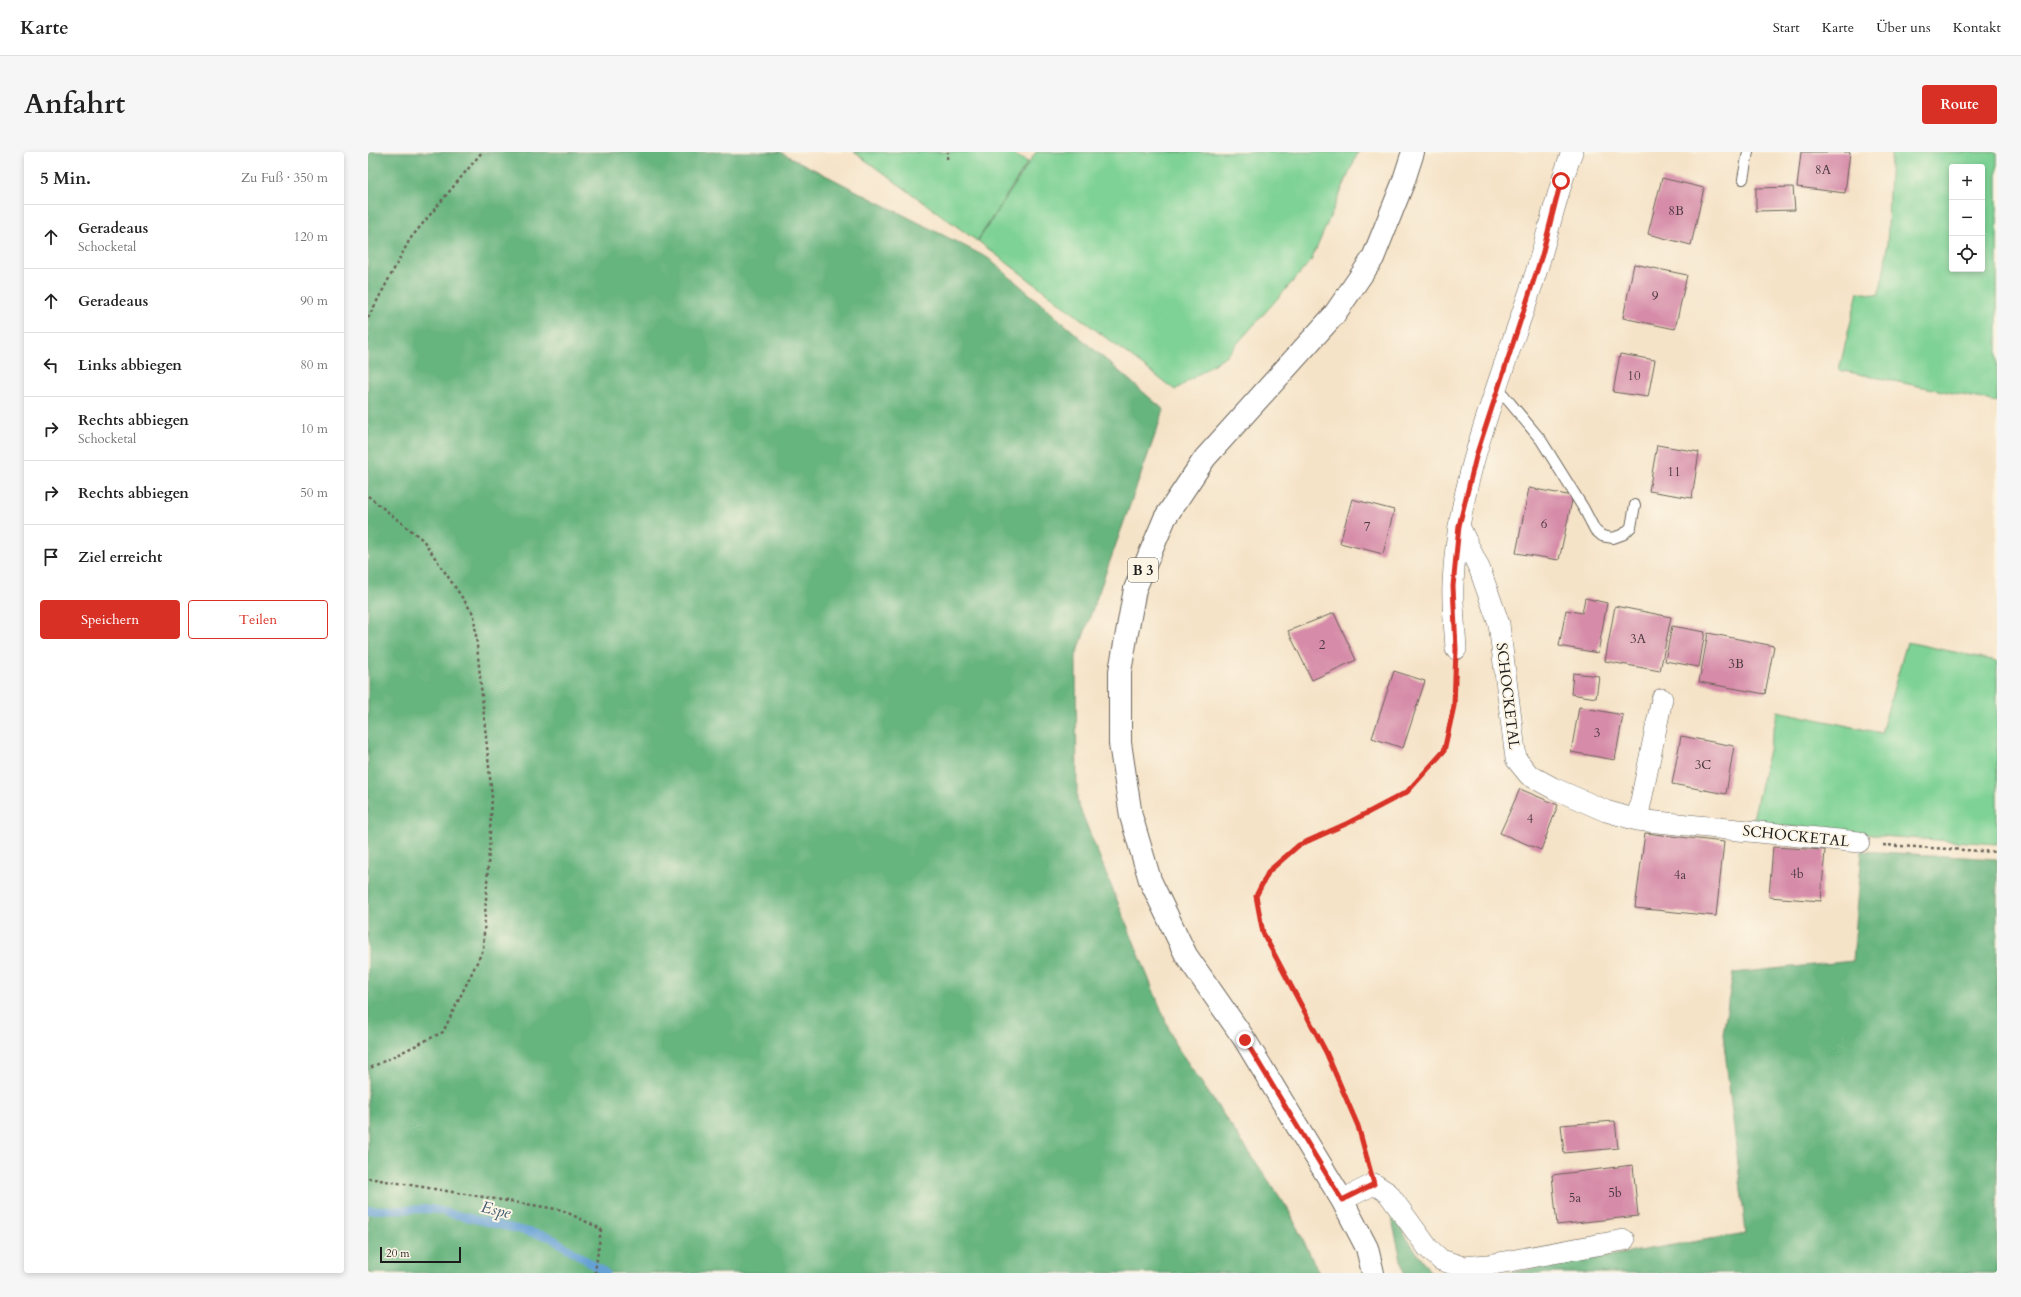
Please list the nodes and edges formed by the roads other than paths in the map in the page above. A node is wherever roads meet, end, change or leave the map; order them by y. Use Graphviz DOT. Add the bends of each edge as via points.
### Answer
graph roads {
  1 [pos="1413,152"];
  2 [pos="1572,152"];
  3 [pos="1748,152"];
  4 [pos="1743,179"];
  5 [pos="1498,387"];
  6 [pos="1635,505"];
  7 [pos="1459,526"];
  8 [pos="1456,649"];
  9 [pos="1662,699"];
  10 [pos="1637,820"];
  11 [pos="1859,842"];
  12 [pos="1342,1200"];
  13 [pos="1624,1240"];
  14 [pos="1373,1273"];
  1 -- 12 [label="main road, B 3" via="1373,258 1334,315 1205,458 1165,518 1135,589 1120,671 1120,744 1131,816 1150,880 1186,955 1245,1040"];
  2 -- 5 [label="street" via="1561,181 1542,255"];
  3 -- 4 [label="lane"];
  5 -- 6 [label="lane" via="1540,440 1584,509 1594,530 1602,536 1613,538 1624,534 1631,526"];
  5 -- 7 [label="street" via="1477,453"];
  7 -- 8 [label="street" via="1453,586"];
  7 -- 10 [label="street, SCHOCKETAL" via="1480,570 1499,624 1516,759 1529,775 1553,788 1606,811"];
  9 -- 10 [label="street"];
  10 -- 11 [label="street, SCHOCKETAL"];
  12 -- 13 [label="street" via="1374,1184 1388,1193 1428,1248 1441,1260 1463,1267 1488,1265"];
  12 -- 14 [label="main road, B 3" via="1367,1248"];
}
